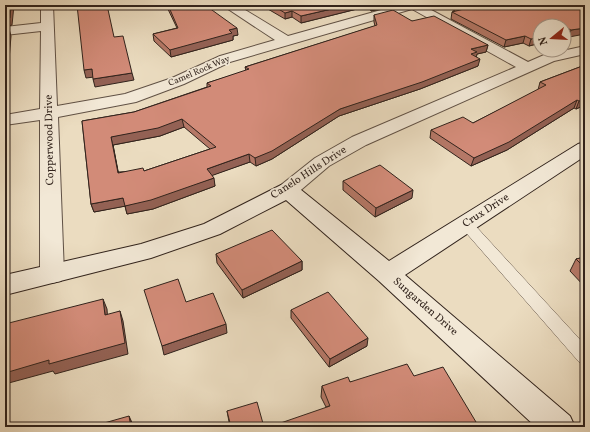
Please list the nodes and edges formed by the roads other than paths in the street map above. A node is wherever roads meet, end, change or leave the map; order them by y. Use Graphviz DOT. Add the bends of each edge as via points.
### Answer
graph roads {
  1 [pos="47,5"];
  2 [pos="228,5"];
  3 [pos="413,5"];
  4 [pos="48,26"];
  5 [pos="5,31"];
  6 [pos="286,41"];
  7 [pos="585,50"];
  8 [pos="527,67"];
  9 [pos="50,113"];
  10 [pos="5,120"];
  11 [pos="585,148"];
  12 [pos="288,190"];
  13 [pos="466,224"];
  14 [pos="52,274"];
  15 [pos="388,274"];
  16 [pos="5,285"];
  17 [pos="585,358"];
  18 [pos="559,427"];
  1 -- 4 [label="street, Copperwood Drive"];
  2 -- 6 [label="street"];
  3 -- 6 [label="street, Camel Rock Way"];
  3 -- 8 [label="street"];
  4 -- 5 [label="street"];
  4 -- 9 [label="street, Copperwood Drive"];
  6 -- 9 [label="street, Camel Rock Way" via="225,60 178,81 130,98"];
  7 -- 8 [label="street, Canelo Hills Drive" via="549,58"];
  8 -- 12 [label="street, Canelo Hills Drive" via="359,141 322,162"];
  9 -- 10 [label="street, Camel Rock Way"];
  9 -- 14 [label="street, Copperwood Drive"];
  11 -- 13 [label="street, Crux Drive"];
  12 -- 14 [label="street, Canelo Hills Drive" via="212,229 143,252"];
  12 -- 15 [label="street, Sungarden Drive"];
  13 -- 15 [label="street, Crux Drive"];
  13 -- 17 [label="lane"];
  14 -- 16 [label="street, Canelo Hills Drive"];
  15 -- 18 [label="street, Sungarden Drive"];
}
